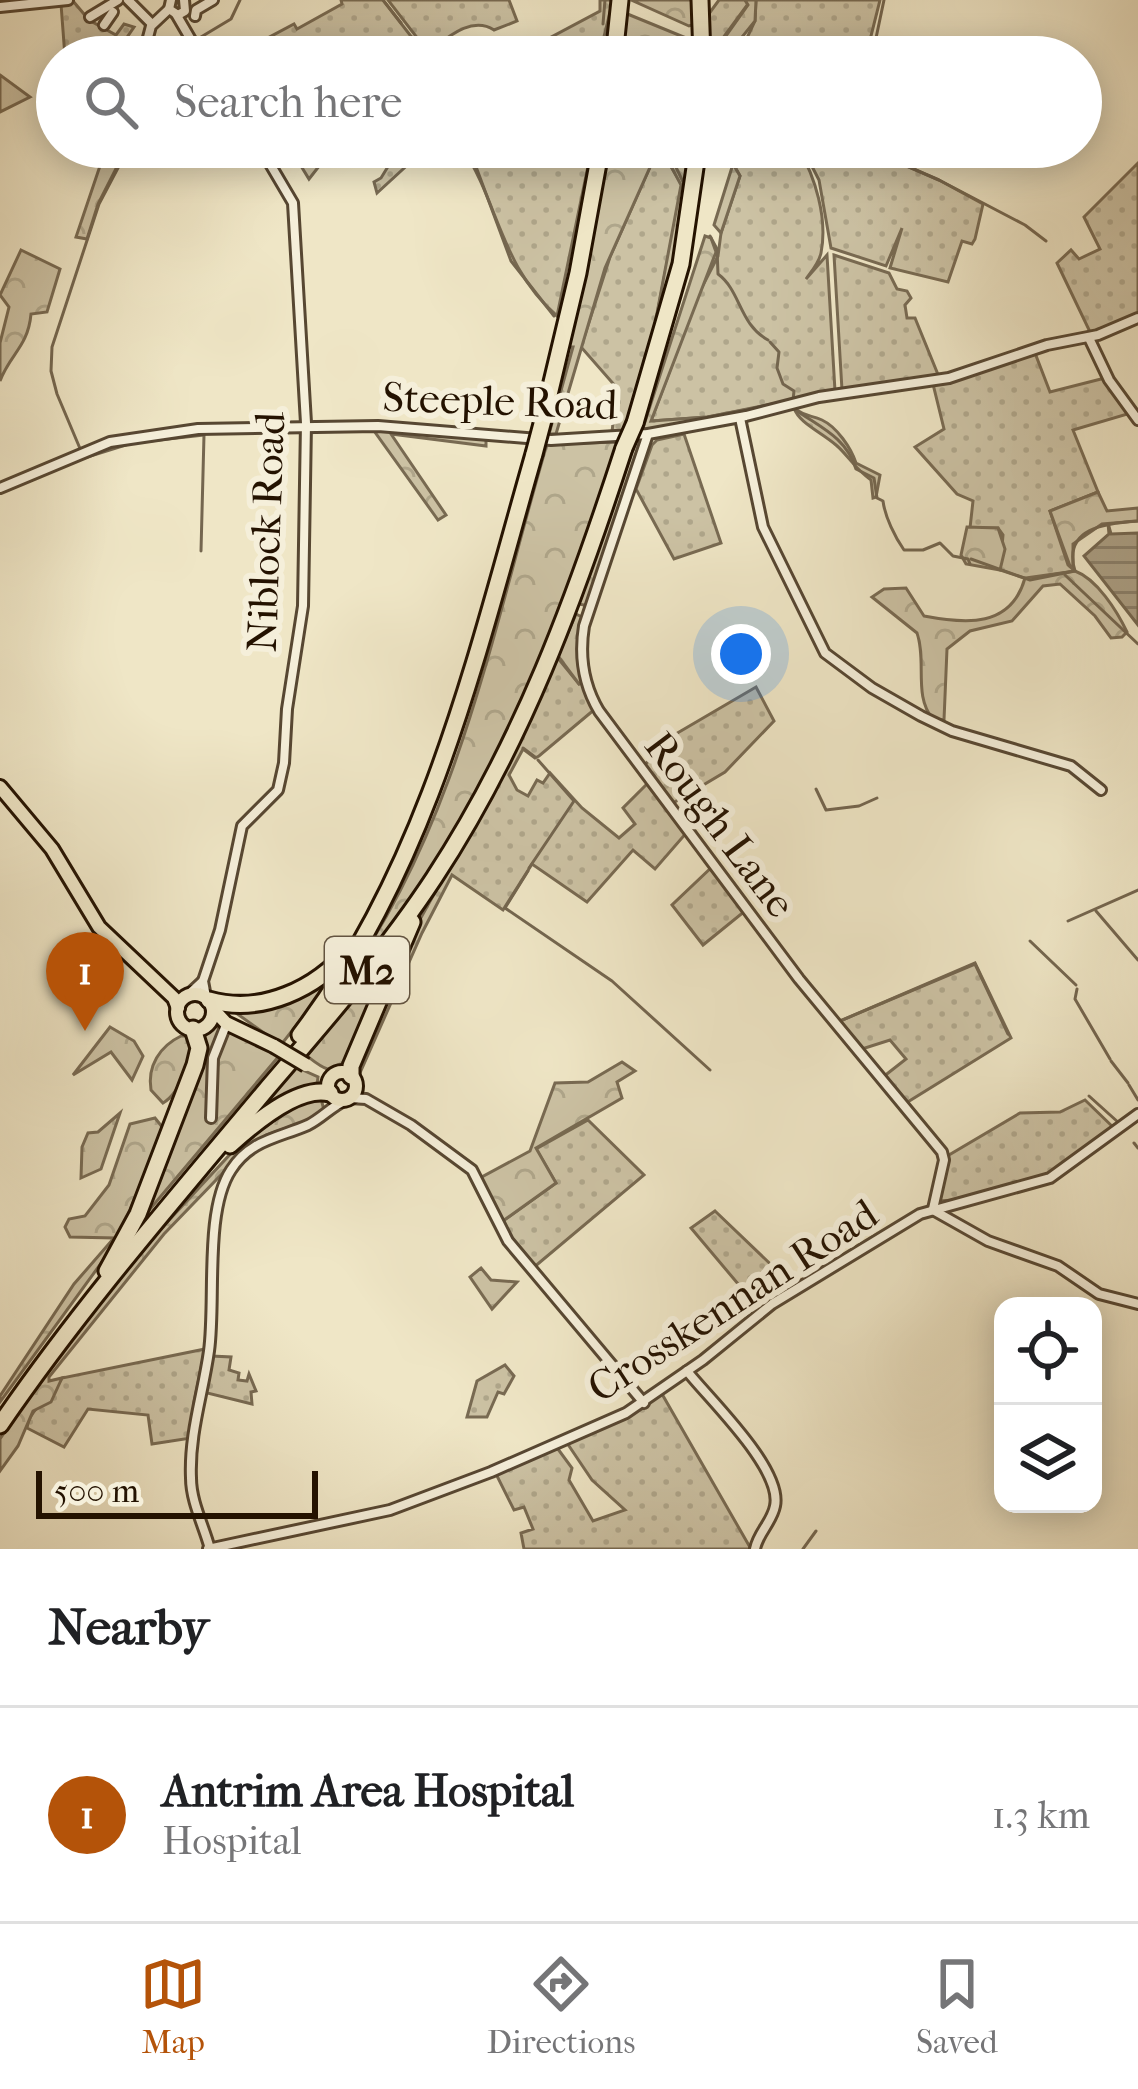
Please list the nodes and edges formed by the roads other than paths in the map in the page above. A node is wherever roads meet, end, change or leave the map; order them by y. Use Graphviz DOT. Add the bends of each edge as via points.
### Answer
graph roads {
  1 [pos="68,0"];
  2 [pos="118,0"];
  3 [pos="128,0"];
  4 [pos="213,0"];
  5 [pos="620,0"];
  6 [pos="700,0"];
  7 [pos="177,6"];
  8 [pos="0,8"];
  9 [pos="89,16"];
  10 [pos="195,16"];
  11 [pos="152,25"];
  12 [pos="148,36"];
  13 [pos="188,36"];
  14 [pos="616,36"];
  15 [pos="701,36"];
  16 [pos="272,168"];
  17 [pos="597,168"];
  18 [pos="695,168"];
  19 [pos="1138,318"];
  20 [pos="1088,338"];
  21 [pos="740,418"];
  22 [pos="1138,420"];
  23 [pos="305,425"];
  24 [pos="641,429"];
  25 [pos="0,488"];
  26 [pos="0,788"];
  27 [pos="1101,790"];
  28 [pos="445,861"];
  29 [pos="400,872"];
  30 [pos="203,981"];
  31 [pos="180,1000"];
  32 [pos="206,1012"];
  33 [pos="226,1023"];
  34 [pos="338,1089"];
  35 [pos="1138,1114"];
  36 [pos="211,1118"];
  37 [pos="933,1209"];
  38 [pos="158,1219"];
  39 [pos="107,1271"];
  40 [pos="1138,1304"];
  41 [pos="687,1372"];
  42 [pos="644,1403"];
  43 [pos="0,1413"];
  44 [pos="0,1425"];
  45 [pos="209,1549"];
  46 [pos="755,1549"];
  1 -- 8 [label="street"];
  2 -- 9 [label="street" via="106,16"];
  3 -- 11 [label="street"];
  4 -- 10 [label="street"];
  5 -- 14 [label="highway"];
  6 -- 15 [label="highway"];
  7 -- 11 [label="street"];
  7 -- 13 [label="street"];
  11 -- 12 [label="street"];
  16 -- 23 [label="street, Niblock Road" via="293,203"];
  17 -- 29 [label="highway, M2, bridge" via="534,454 444,759"];
  18 -- 24 [label="highway, M2"];
  19 -- 20 [label="street, Steeple Road"];
  20 -- 21 [label="street, Steeple Road" via="949,378"];
  20 -- 22 [label="street"];
  21 -- 24 [label="street, Steeple Road"];
  21 -- 27 [label="street" via="764,526 825,653 921,716 1071,766"];
  23 -- 24 [label="street, Steeple Road" via="550,440"];
  23 -- 25 [label="street, Steeple Road" via="154,434 82,452"];
  23 -- 30 [label="street, Niblock Road" via="303,606 284,763 278,790 242,826"];
  24 -- 28 [label="highway, M2, bridge" via="624,448 553,653"];
  24 -- 37 [label="street, Rough Lane" via="584,626 589,692 799,979 942,1152"];
  26 -- 31 [label="main road" via="52,848 99,927"];
  28 -- 34 [label="highway"];
  28 -- 38 [label="highway, M2" via="362,976"];
  29 -- 32 [label="highway" via="349,951 315,982"];
  29 -- 39 [label="highway, M2" via="324,1004"];
  30 -- 31 [label="street, Niblock Road"];
  30 -- 32 [label="street, Niblock Road"];
  31 -- 32 [label="main road"];
  31 -- 32 [label="main road" via="182,1024"];
  32 -- 33 [label="main road"];
  32 -- 39 [label="highway" via="195,1064 138,1214"];
  33 -- 34 [label="main road, bridge"];
  33 -- 36 [label="street" via="213,1056"];
  34 -- 38 [label="highway" via="314,1092 252,1126"];
  34 -- 42 [label="street" via="426,1134 472,1170 508,1241"];
  34 -- 45 [label="street" via="309,1124 253,1146 221,1190 191,1463"];
  35 -- 37 [label="street, Crosskennan Road" via="1050,1178"];
  37 -- 40 [label="street" via="1058,1266 1099,1294"];
  37 -- 41 [label="street, Crosskennan Road" via="772,1304"];
  38 -- 44 [label="highway, M2"];
  39 -- 43 [label="highway, M2"];
  41 -- 42 [label="street, Crosskennan Road"];
  41 -- 46 [label="street" via="742,1431 774,1492 775,1508"];
  42 -- 45 [label="street, Crosskennan Road" via="391,1510"];
}
